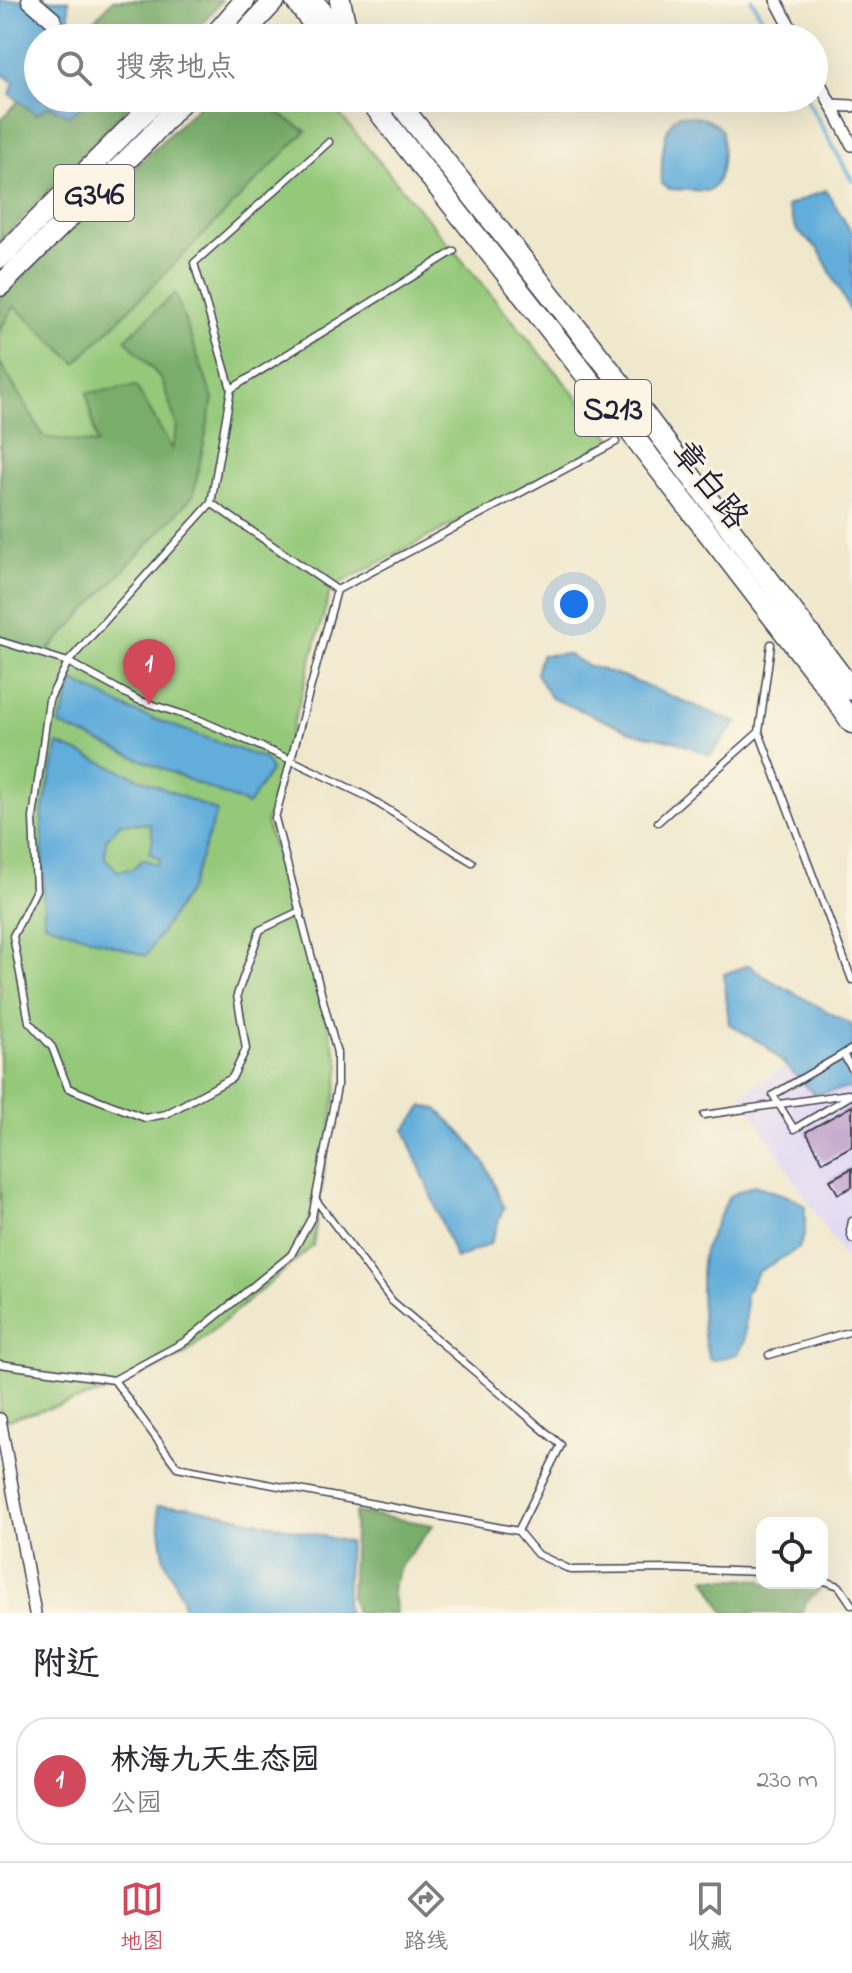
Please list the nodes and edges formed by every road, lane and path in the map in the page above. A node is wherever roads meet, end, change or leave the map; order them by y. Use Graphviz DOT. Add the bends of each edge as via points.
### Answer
graph roads {
  1 [pos="30,0"];
  2 [pos="245,0"];
  3 [pos="275,0"];
  4 [pos="295,0"];
  5 [pos="312,0"];
  6 [pos="340,0"];
  7 [pos="776,0"];
  8 [pos="53,20"];
  9 [pos="224,24"];
  10 [pos="253,24"];
  11 [pos="313,24"];
  12 [pos="333,24"];
  13 [pos="346,24"];
  14 [pos="789,24"];
  15 [pos="828,99"];
  16 [pos="831,105"];
  17 [pos="852,106"];
  18 [pos="145,112"];
  19 [pos="172,112"];
  20 [pos="379,112"];
  21 [pos="406,112"];
  22 [pos="329,142"];
  23 [pos="852,145"];
  24 [pos="454,251"];
  25 [pos="0,258"];
  26 [pos="0,286"];
  27 [pos="231,389"];
  28 [pos="616,442"];
  29 [pos="211,503"];
  30 [pos="337,590"];
  31 [pos="0,641"];
  32 [pos="771,644"];
  33 [pos="68,662"];
  34 [pos="852,690"];
  35 [pos="852,723"];
  36 [pos="759,732"];
  37 [pos="291,760"];
  38 [pos="658,822"];
  39 [pos="472,862"];
  40 [pos="300,911"];
  41 [pos="852,980"];
  42 [pos="852,1049"];
  43 [pos="843,1054"];
  44 [pos="852,1069"];
  45 [pos="852,1094"];
  46 [pos="704,1115"];
  47 [pos="316,1199"];
  48 [pos="852,1221"];
  49 [pos="852,1239"];
  50 [pos="852,1331"];
  51 [pos="769,1355"];
  52 [pos="0,1364"];
  53 [pos="114,1380"];
  54 [pos="0,1419"];
  55 [pos="518,1531"];
  56 [pos="756,1572"];
  57 [pos="828,1582"];
  58 [pos="852,1605"];
  59 [pos="35,1613"];
  1 -- 8 [label="main road"];
  2 -- 9 [label="highway"];
  3 -- 10 [label="highway"];
  4 -- 11 [label="highway"];
  5 -- 12 [label="highway"];
  6 -- 13 [label="highway"];
  7 -- 14 [label="street"];
  15 -- 16 [label="street"];
  16 -- 17 [label="street"];
  16 -- 23 [label="street"];
  18 -- 25 [label="highway, G346"];
  19 -- 26 [label="highway, G346"];
  20 -- 35 [label="highway, 章白路 / S213"];
  21 -- 34 [label="highway, 章白路 / S213" via="632,398"];
  22 -- 27 [label="lane" via="194,263"];
  24 -- 27 [label="lane"];
  27 -- 29 [label="lane"];
  28 -- 30 [label="lane"];
  29 -- 30 [label="lane"];
  29 -- 33 [label="lane"];
  30 -- 37 [label="lane"];
  31 -- 33 [label="lane"];
  32 -- 36 [label="lane"];
  33 -- 37 [label="lane" via="138,700 200,720"];
  33 -- 40 [label="lane" via="49,700 33,818 36,890 13,936 29,1022 52,1047 68,1088 145,1118 166,1114 232,1078 246,1049 237,995 260,930"];
  36 -- 38 [label="lane"];
  36 -- 41 [label="lane"];
  37 -- 39 [label="lane" via="366,796"];
  37 -- 40 [label="lane" via="275,818"];
  40 -- 47 [label="lane" via="337,1053 337,1087"];
  42 -- 43 [label="lane"];
  43 -- 44 [label="lane"];
  43 -- 45 [label="lane" via="773,1095 794,1129"];
  45 -- 46 [label="lane"];
  47 -- 53 [label="lane" via="291,1255 186,1341"];
  47 -- 55 [label="lane" via="392,1301 561,1445"];
  48 -- 49 [label="lane"];
  50 -- 51 [label="lane"];
  52 -- 53 [label="lane"];
  53 -- 55 [label="lane" via="177,1467"];
  54 -- 59 [label="street"];
  55 -- 56 [label="lane" via="537,1554 571,1570"];
  57 -- 58 [label="lane" via="839,1586"];
}
